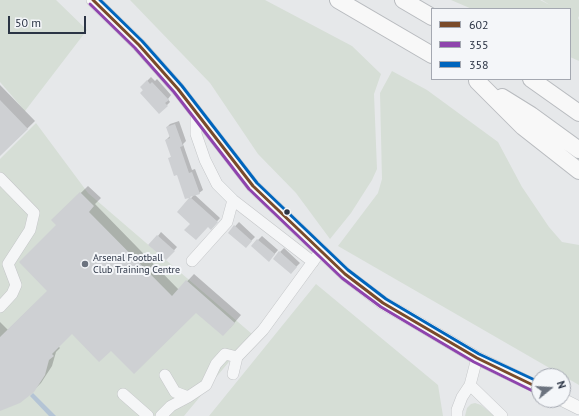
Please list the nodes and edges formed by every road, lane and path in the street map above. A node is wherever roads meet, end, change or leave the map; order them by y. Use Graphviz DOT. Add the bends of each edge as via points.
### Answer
graph roads {
  1 [pos="93,0"];
  2 [pos="338,0"];
  3 [pos="403,0"];
  4 [pos="431,16"];
  5 [pos="431,54"];
  6 [pos="475,80"];
  7 [pos="532,80"];
  8 [pos="196,112"];
  9 [pos="579,113"];
  10 [pos="579,150"];
  11 [pos="579,171"];
  12 [pos="0,178"];
  13 [pos="233,200"];
  14 [pos="317,257"];
  15 [pos="192,261"];
  16 [pos="0,306"];
  17 [pos="237,357"];
  18 [pos="477,358"];
  19 [pos="233,374"];
  20 [pos="164,375"];
  21 [pos="531,384"];
  22 [pos="470,386"];
  23 [pos="123,394"];
  24 [pos="188,397"];
  25 [pos="148,416"];
  26 [pos="161,416"];
  27 [pos="457,416"];
  28 [pos="502,416"];
  1 -- 8 [label="main road" via="139,46"];
  2 -- 5 [label="highway"];
  3 -- 4 [label="highway"];
  6 -- 10 [label="highway" via="531,115"];
  6 -- 11 [label="highway" via="523,127"];
  7 -- 9 [label="highway"];
  8 -- 13 [label="street" via="196,134 205,160 217,184"];
  8 -- 14 [label="main road" via="253,186"];
  12 -- 16 [label="street" via="34,213 30,230 8,264 16,286"];
  13 -- 14 [label="street"];
  13 -- 15 [label="street" via="227,222"];
  14 -- 17 [label="street" via="263,330"];
  14 -- 18 [label="main road" via="383,303"];
  17 -- 19 [label="street"];
  17 -- 24 [label="street" via="225,354 216,364 206,385"];
  18 -- 21 [label="main road"];
  18 -- 22 [label="street"];
  20 -- 24 [label="street" via="175,392"];
  22 -- 27 [label="street" via="462,398"];
  22 -- 28 [label="street"];
  23 -- 25 [label="street"];
  24 -- 26 [label="street" via="171,406"];
}
